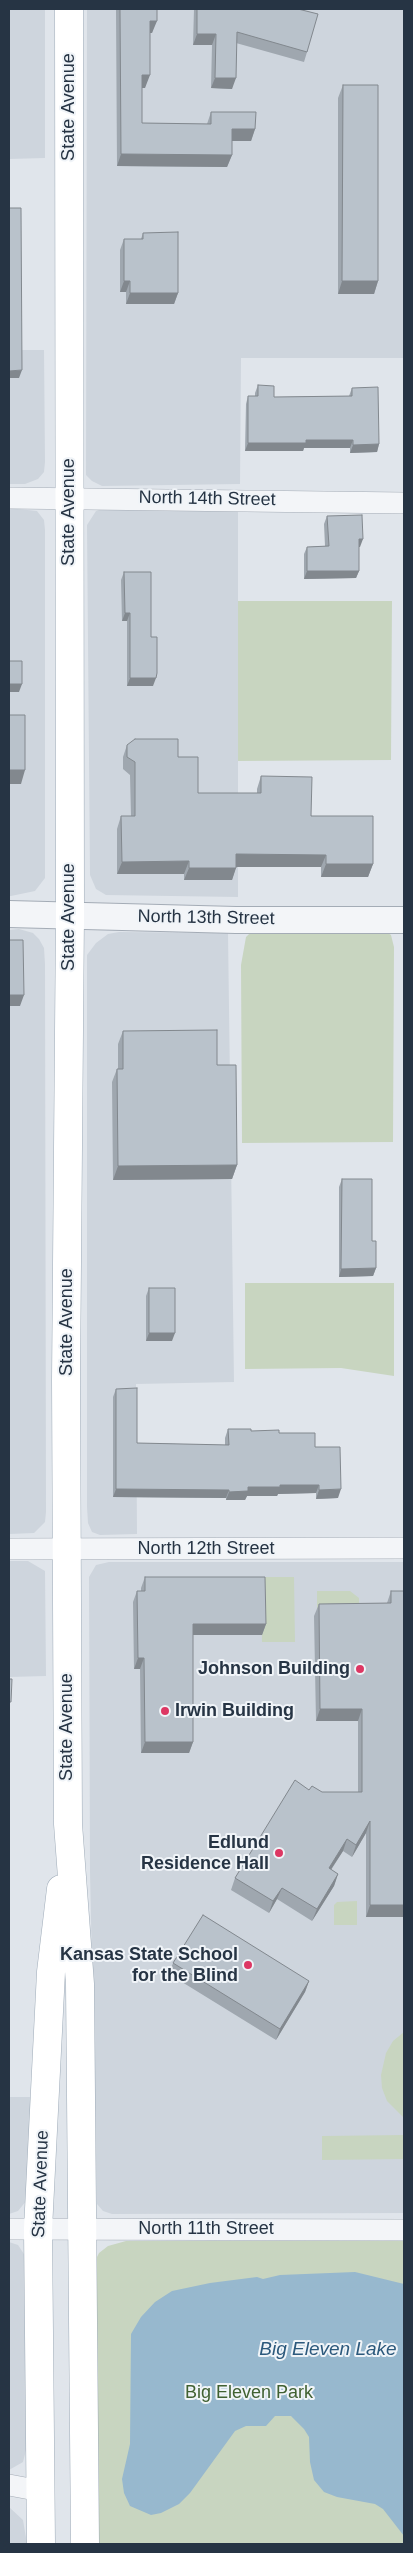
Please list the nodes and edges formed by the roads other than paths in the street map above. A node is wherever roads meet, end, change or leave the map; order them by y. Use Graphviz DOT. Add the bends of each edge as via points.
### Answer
graph roads {
  1 [pos="69,9"];
  2 [pos="69,497"];
  3 [pos="9,498"];
  4 [pos="404,503"];
  5 [pos="9,914"];
  6 [pos="70,915"];
  7 [pos="404,920"];
  8 [pos="66,1548"];
  9 [pos="404,1548"];
  10 [pos="9,1549"];
  11 [pos="68,1824"];
  12 [pos="82,2228"];
  13 [pos="9,2229"];
  14 [pos="38,2229"];
  15 [pos="404,2230"];
  16 [pos="9,2485"];
  17 [pos="41,2491"];
  18 [pos="41,2544"];
  19 [pos="85,2544"];
  1 -- 2 [label="main road, State Avenue"];
  2 -- 3 [label="street, North 14th Street"];
  2 -- 4 [label="street, North 14th Street"];
  2 -- 6 [label="main road, State Avenue"];
  5 -- 6 [label="street, North 13th Street"];
  6 -- 7 [label="street, North 13th Street" via="236,920"];
  6 -- 8 [label="main road, State Avenue"];
  8 -- 9 [label="street, North 12th Street"];
  8 -- 10 [label="street, North 12th Street"];
  8 -- 11 [label="main road, State Avenue"];
  11 -- 12 [label="main road, State Avenue" via="80,1984"];
  11 -- 14 [label="main road, State Avenue" via="51,1972"];
  12 -- 14 [label="street, North 11th Street"];
  12 -- 15 [label="street, North 11th Street"];
  12 -- 19 [label="main road, State Avenue"];
  13 -- 14 [label="street, North 11th Street"];
  14 -- 17 [label="main road, State Avenue"];
  16 -- 17 [label="street"];
  17 -- 18 [label="main road, State Avenue"];
}
